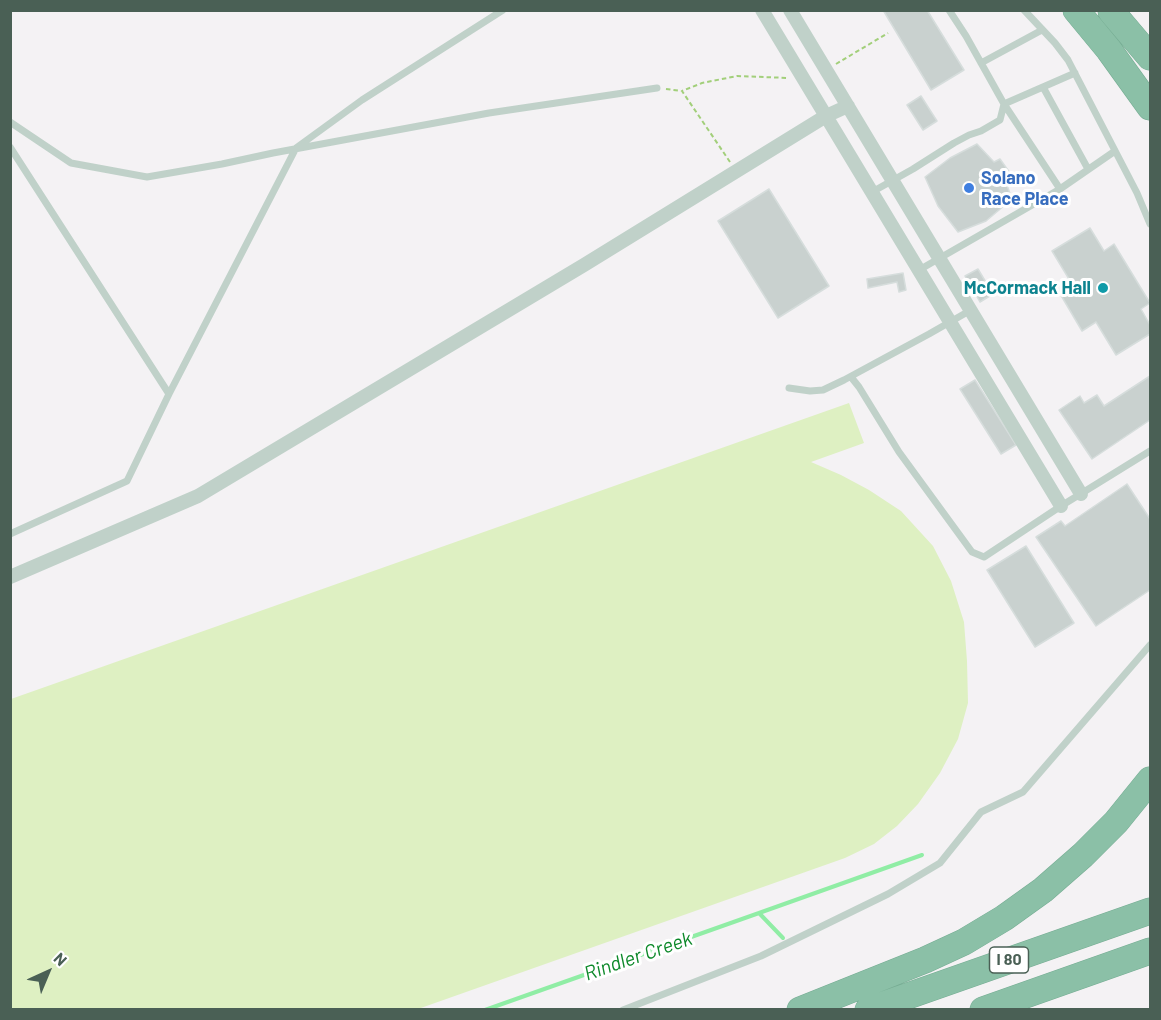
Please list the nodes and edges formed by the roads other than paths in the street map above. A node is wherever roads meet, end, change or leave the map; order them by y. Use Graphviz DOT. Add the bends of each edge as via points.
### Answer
graph roads {
  1 [pos="503,10"];
  2 [pos="762,10"];
  3 [pos="790,10"];
  4 [pos="949,10"];
  5 [pos="1024,10"];
  6 [pos="1076,10"];
  7 [pos="1111,11"];
  8 [pos="1042,30"];
  9 [pos="1150,50"];
  10 [pos="1150,57"];
  11 [pos="981,63"];
  12 [pos="1075,73"];
  13 [pos="1043,87"];
  14 [pos="657,88"];
  15 [pos="1004,104"];
  16 [pos="848,106"];
  17 [pos="1150,107"];
  18 [pos="826,116"];
  19 [pos="10,122"];
  20 [pos="10,147"];
  21 [pos="296,148"];
  22 [pos="1115,151"];
  23 [pos="1088,169"];
  24 [pos="892,180"];
  25 [pos="1060,189"];
  26 [pos="872,192"];
  27 [pos="1150,224"];
  28 [pos="940,258"];
  29 [pos="919,270"];
  30 [pos="970,310"];
  31 [pos="950,321"];
  32 [pos="851,376"];
  33 [pos="789,388"];
  34 [pos="169,394"];
  35 [pos="1150,451"];
  36 [pos="1081,494"];
  37 [pos="1061,506"];
  38 [pos="10,534"];
  39 [pos="10,577"];
  40 [pos="1150,645"];
  41 [pos="1150,780"];
  42 [pos="1150,911"];
  43 [pos="1150,951"];
  44 [pos="623,1010"];
  45 [pos="800,1010"];
  46 [pos="868,1010"];
  47 [pos="983,1010"];
  1 -- 21 [label="lane" via="362,100"];
  2 -- 18 [label="street"];
  3 -- 16 [label="street"];
  4 -- 11 [label="lane"];
  5 -- 8 [label="lane"];
  6 -- 17 [label="highway"];
  7 -- 9 [label="highway"];
  7 -- 10 [label="highway"];
  8 -- 11 [label="lane"];
  8 -- 12 [label="lane"];
  11 -- 15 [label="lane"];
  12 -- 13 [label="lane"];
  12 -- 22 [label="lane"];
  13 -- 15 [label="lane"];
  13 -- 23 [label="lane"];
  14 -- 21 [label="lane"];
  15 -- 24 [label="lane" via="1000,120"];
  15 -- 25 [label="lane"];
  16 -- 18 [label="street"];
  16 -- 24 [label="street"];
  18 -- 26 [label="street"];
  18 -- 39 [label="street" via="198,496"];
  19 -- 21 [label="lane" via="71,163 147,177"];
  20 -- 34 [label="lane"];
  21 -- 34 [label="lane"];
  22 -- 23 [label="lane"];
  22 -- 27 [label="lane"];
  23 -- 25 [label="lane"];
  24 -- 26 [label="lane"];
  24 -- 28 [label="street"];
  25 -- 28 [label="lane"];
  26 -- 29 [label="street"];
  28 -- 29 [label="lane"];
  28 -- 30 [label="street"];
  29 -- 31 [label="street"];
  30 -- 31 [label="lane"];
  30 -- 36 [label="street"];
  31 -- 32 [label="lane"];
  31 -- 37 [label="street"];
  32 -- 33 [label="lane" via="822,390"];
  32 -- 37 [label="lane" via="899,452 972,552 984,557"];
  34 -- 38 [label="lane" via="126,481"];
  35 -- 36 [label="lane"];
  36 -- 37 [label="lane"];
  40 -- 44 [label="lane" via="1023,792 981,812 928,872 761,956"];
  41 -- 45 [label="highway" via="1083,855 1004,918 925,960"];
  42 -- 46 [label="highway, I 80"];
  43 -- 47 [label="highway, I 80"];
}
